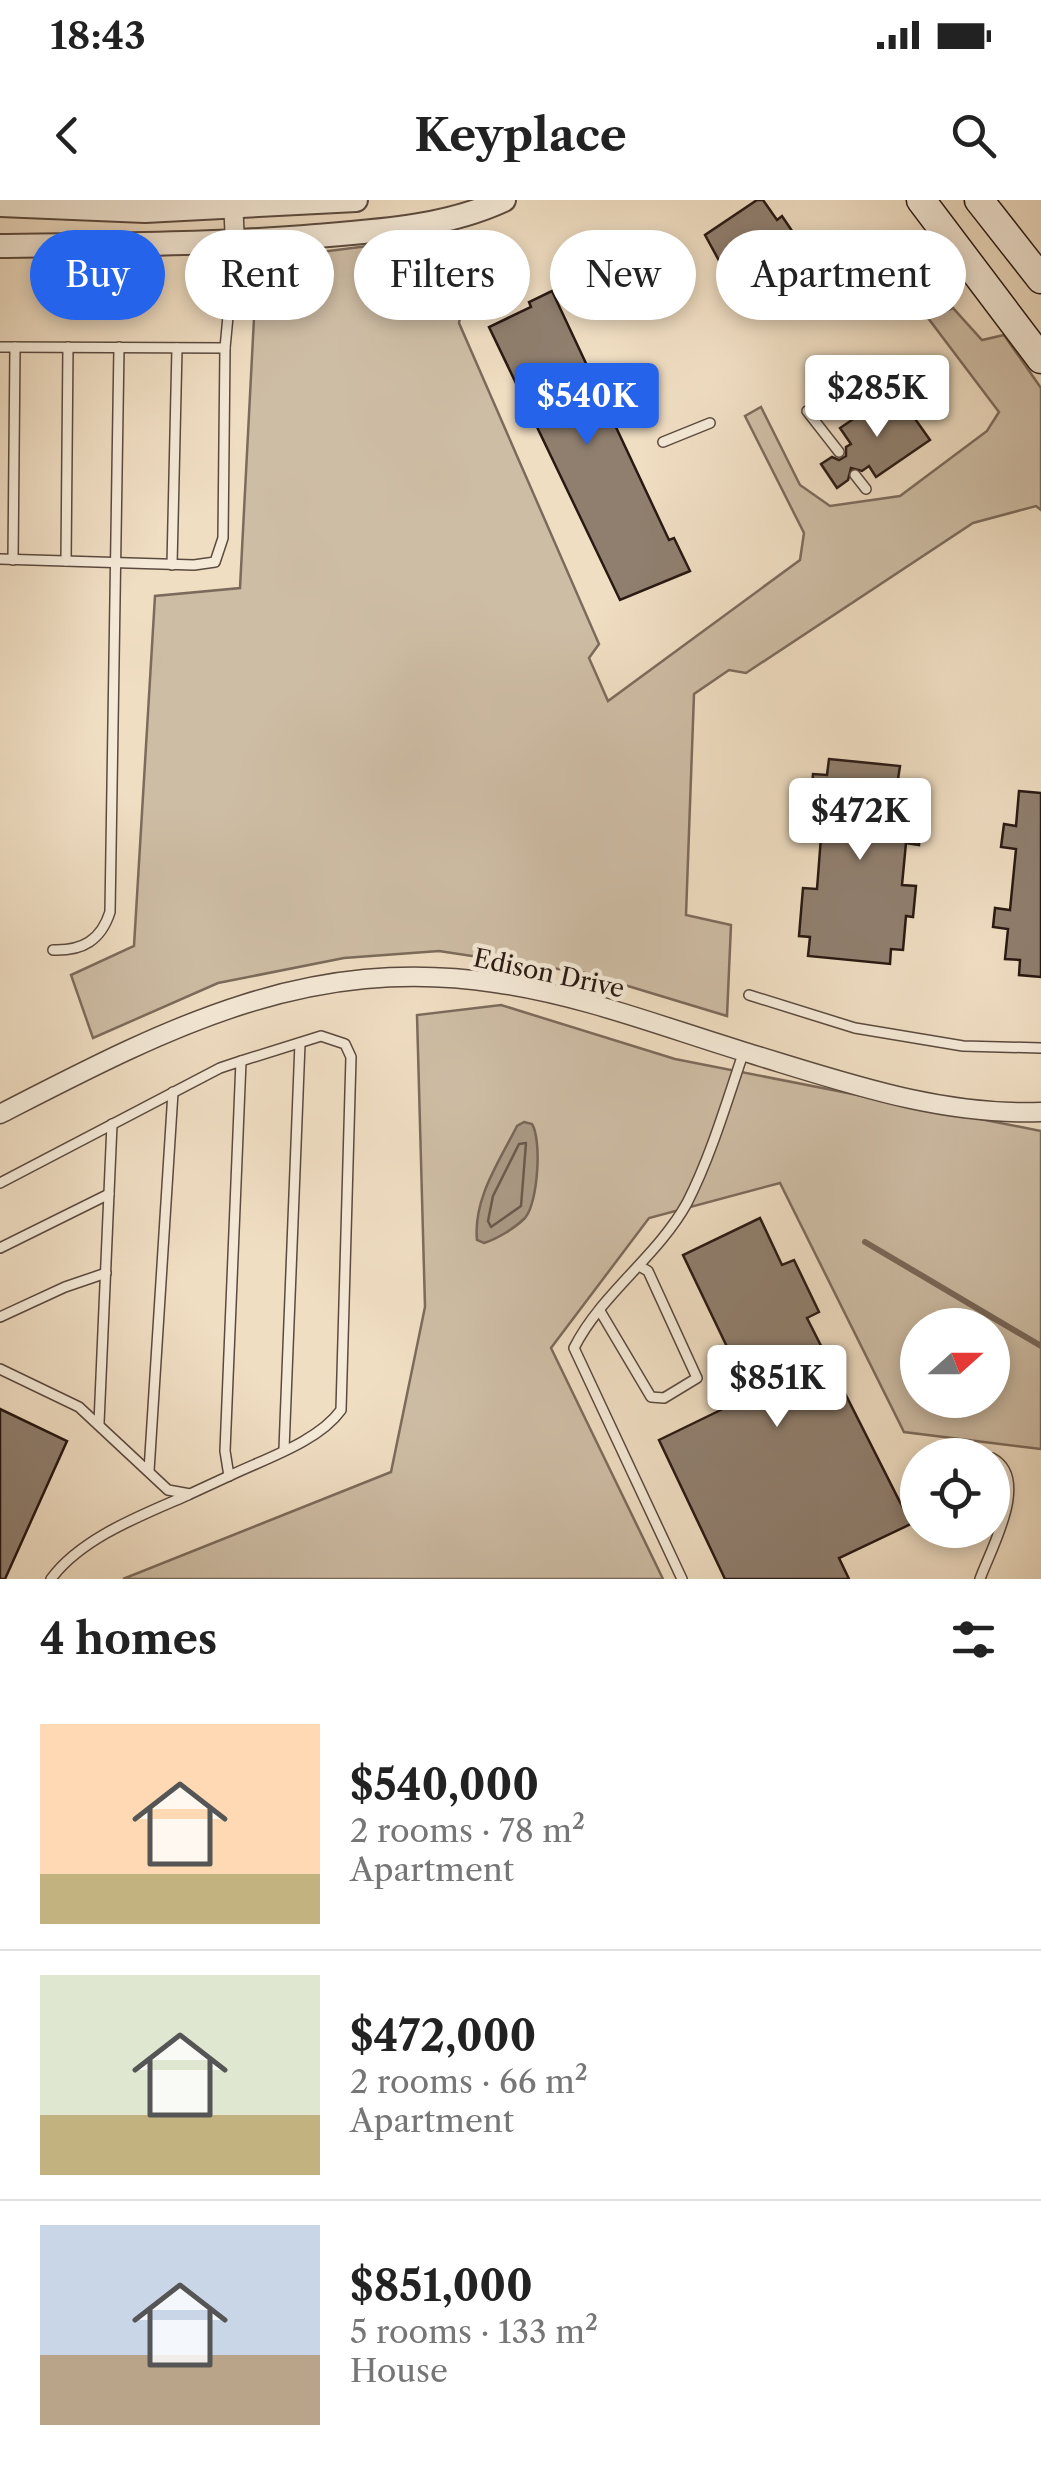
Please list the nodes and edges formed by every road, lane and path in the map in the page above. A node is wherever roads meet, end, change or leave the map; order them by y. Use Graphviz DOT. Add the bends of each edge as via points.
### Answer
graph roads {
  1 [pos="356,200"];
  2 [pos="504,200"];
  3 [pos="921,200"];
  4 [pos="979,200"];
  5 [pos="314,202"];
  6 [pos="233,204"];
  7 [pos="0,205"];
  8 [pos="173,205"];
  9 [pos="234,230"];
  10 [pos="334,235"];
  11 [pos="185,244"];
  12 [pos="0,246"];
  13 [pos="1041,279"];
  14 [pos="227,320"];
  15 [pos="0,347"];
  16 [pos="14,347"];
  17 [pos="68,347"];
  18 [pos="119,348"];
  19 [pos="177,348"];
  20 [pos="224,348"];
  21 [pos="1041,359"];
  22 [pos="807,410"];
  23 [pos="710,423"];
  24 [pos="663,442"];
  25 [pos="839,452"];
  26 [pos="856,475"];
  27 [pos="866,489"];
  28 [pos="0,559"];
  29 [pos="13,560"];
  30 [pos="66,561"];
  31 [pos="115,563"];
  32 [pos="172,565"];
  33 [pos="53,950"];
  34 [pos="749,995"];
  35 [pos="300,1043"];
  36 [pos="1041,1048"];
  37 [pos="744,1052"];
  38 [pos="241,1061"];
  39 [pos="173,1092"];
  40 [pos="1041,1112"];
  41 [pos="0,1114"];
  42 [pos="112,1124"];
  43 [pos="0,1183"];
  44 [pos="109,1194"];
  45 [pos="0,1248"];
  46 [pos="639,1266"];
  47 [pos="106,1273"];
  48 [pos="600,1311"];
  49 [pos="0,1317"];
  50 [pos="0,1369"];
  51 [pos="98,1422"];
  52 [pos="284,1449"];
  53 [pos="150,1471"];
  54 [pos="229,1476"];
  55 [pos="190,1494"];
  56 [pos="991,1548"];
  57 [pos="51,1579"];
  58 [pos="682,1579"];
  59 [pos="980,1579"];
  1 -- 5 [label="street"];
  2 -- 10 [label="street" via="392,230"];
  3 -- 21 [label="main road"];
  4 -- 13 [label="main road"];
  5 -- 6 [label="street"];
  6 -- 8 [label="street"];
  6 -- 9 [label="street"];
  7 -- 8 [label="street"];
  11 -- 12 [label="street"];
  14 -- 20 [label="lane"];
  15 -- 16 [label="lane"];
  16 -- 17 [label="lane"];
  16 -- 29 [label="lane"];
  17 -- 18 [label="lane"];
  17 -- 30 [label="lane"];
  18 -- 19 [label="lane"];
  18 -- 31 [label="lane"];
  19 -- 20 [label="lane"];
  19 -- 32 [label="lane"];
  20 -- 32 [label="lane" via="223,538 216,562"];
  22 -- 25 [label="lane"];
  23 -- 24 [label="lane"];
  26 -- 27 [label="lane"];
  28 -- 29 [label="lane"];
  29 -- 30 [label="lane"];
  30 -- 31 [label="lane"];
  31 -- 32 [label="lane"];
  31 -- 33 [label="lane" via="110,912 104,932 86,946"];
  34 -- 36 [label="lane" via="856,1028 963,1046"];
  35 -- 38 [label="lane"];
  35 -- 52 [label="lane"];
  35 -- 52 [label="lane" via="321,1036 345,1044 352,1057 341,1410"];
  37 -- 40 [label="street, Edison Drive" via="884,1094 958,1108"];
  37 -- 41 [label="street, Edison Drive" via="577,1000 497,983 372,978 294,990 188,1021"];
  37 -- 46 [label="lane" via="686,1203"];
  38 -- 39 [label="lane"];
  38 -- 54 [label="lane"];
  39 -- 42 [label="lane"];
  39 -- 53 [label="lane"];
  42 -- 43 [label="lane"];
  42 -- 44 [label="lane"];
  44 -- 45 [label="lane"];
  44 -- 47 [label="lane"];
  46 -- 48 [label="lane"];
  46 -- 48 [label="lane" via="648,1270 697,1378 664,1398 651,1397"];
  47 -- 49 [label="lane"];
  47 -- 51 [label="lane"];
  48 -- 58 [label="lane" via="574,1348"];
  50 -- 51 [label="lane"];
  51 -- 53 [label="lane"];
  52 -- 54 [label="lane"];
  53 -- 55 [label="lane" via="168,1490"];
  54 -- 55 [label="lane"];
  55 -- 57 [label="lane" via="138,1516"];
  56 -- 59 [label="lane"];
}
